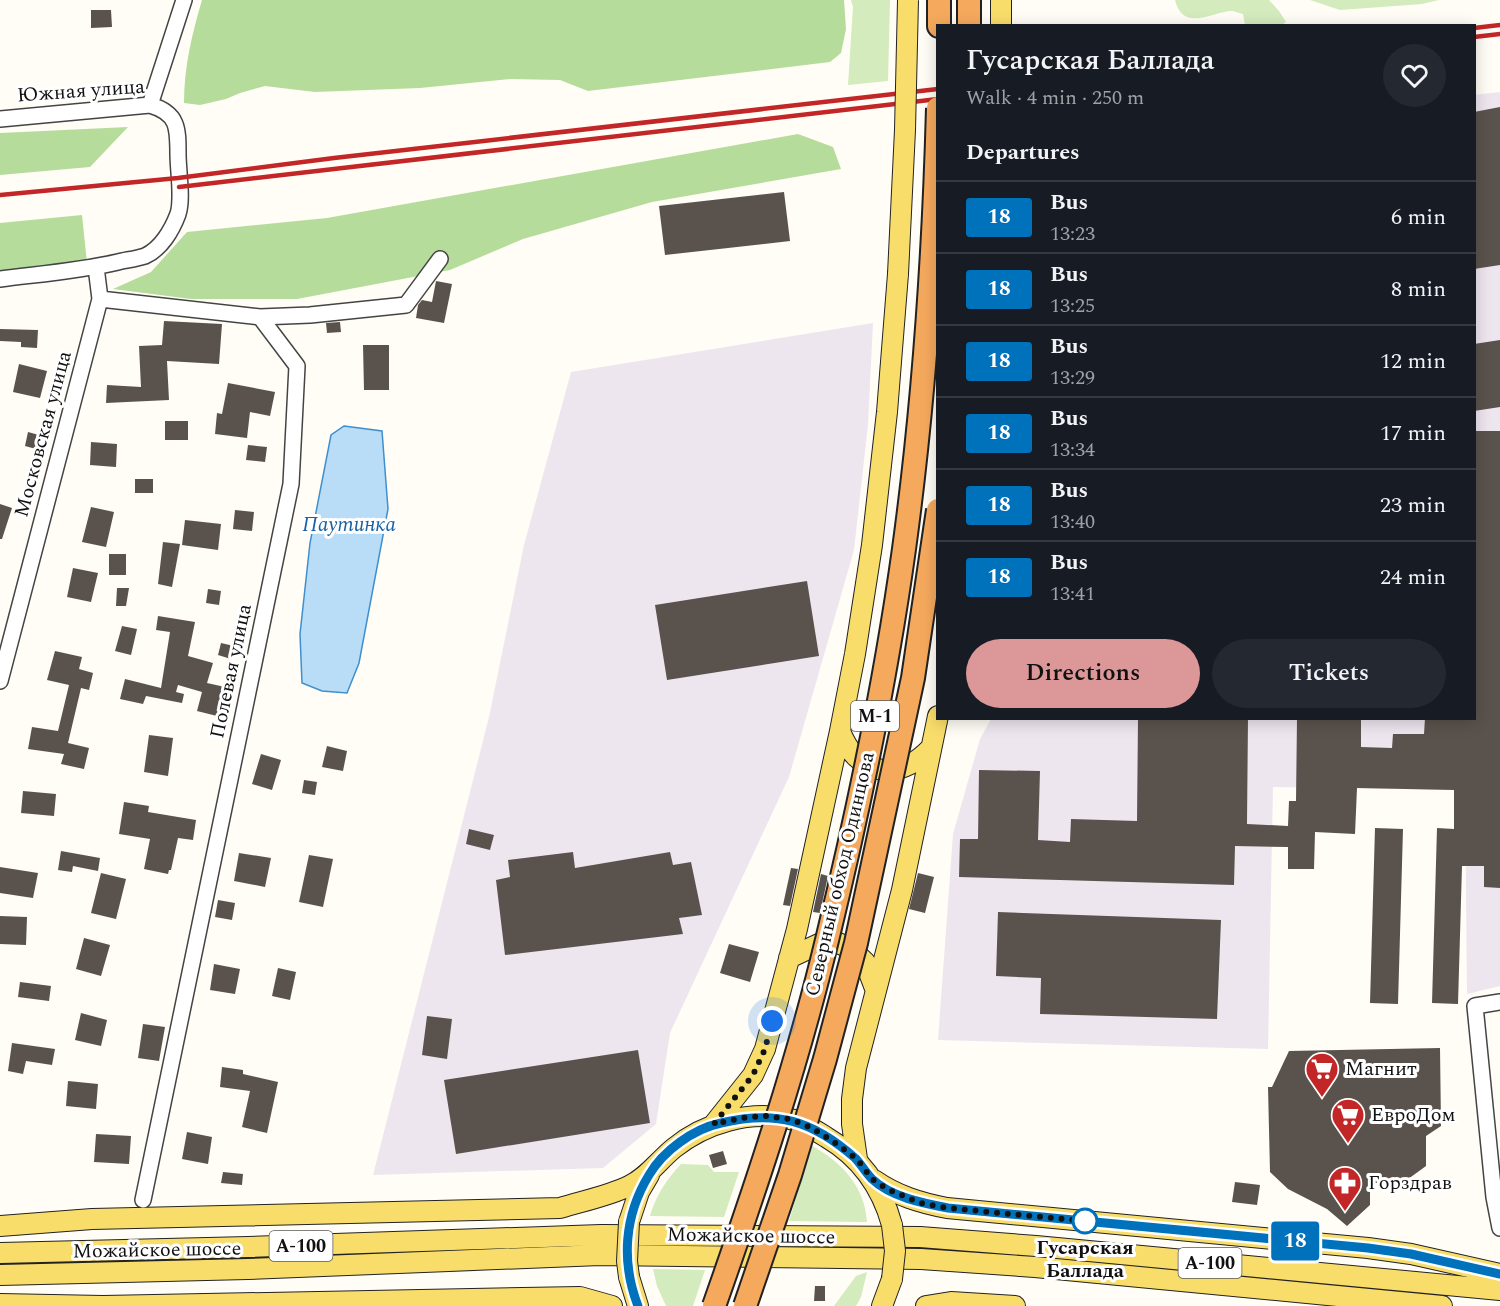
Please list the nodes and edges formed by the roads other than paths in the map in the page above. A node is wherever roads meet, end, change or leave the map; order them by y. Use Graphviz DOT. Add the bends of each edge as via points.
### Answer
graph roads {
  1 [pos="184,0"];
  2 [pos="908,0"];
  3 [pos="939,0"];
  4 [pos="969,0"];
  5 [pos="1001,0"];
  6 [pos="939,24"];
  7 [pos="969,24"];
  8 [pos="1001,24"];
  9 [pos="150,105"];
  10 [pos="0,119"];
  11 [pos="936,147"];
  12 [pos="440,259"];
  13 [pos="96,267"];
  14 [pos="0,279"];
  15 [pos="100,299"];
  16 [pos="260,317"];
  17 [pos="936,523"];
  18 [pos="0,681"];
  19 [pos="937,720"];
  20 [pos="840,731"];
  21 [pos="930,749"];
  22 [pos="789,958"];
  23 [pos="876,991"];
  24 [pos="1500,1002"];
  25 [pos="714,1124"];
  26 [pos="857,1159"];
  27 [pos="652,1170"];
  28 [pos="872,1179"];
  29 [pos="143,1200"];
  30 [pos="0,1226"];
  31 [pos="1500,1228"];
  32 [pos="0,1253"];
  33 [pos="1500,1274"];
  34 [pos="0,1275"];
  35 [pos="1500,1290"];
  36 [pos="0,1304"];
  37 [pos="612,1306"];
  38 [pos="638,1306"];
  39 [pos="714,1306"];
  40 [pos="745,1306"];
  41 [pos="882,1306"];
  42 [pos="926,1306"];
  43 [pos="1016,1306"];
  44 [pos="1442,1306"];
  1 -- 9 [label="street"];
  2 -- 20 [label="main road, bridge" via="905,130 887,412 872,545"];
  3 -- 6 [label="highway"];
  4 -- 7 [label="highway"];
  5 -- 8 [label="main road"];
  9 -- 10 [label="street, Южная улица"];
  9 -- 13 [label="street, Южная улица" via="163,109 174,121 179,212 163,243 146,255"];
  11 -- 39 [label="highway, Северный обход Одинцова / М-1, bridge" via="918,426 884,672 828,936 801,1040 763,1166"];
  12 -- 16 [label="street" via="406,305"];
  13 -- 14 [label="street"];
  13 -- 15 [label="street, Московская улица"];
  15 -- 16 [label="street"];
  15 -- 18 [label="street, Московская улица"];
  16 -- 29 [label="street, Полевая улица" via="297,366 291,484"];
  17 -- 40 [label="highway, Северный обход Одинцова / М-1, bridge" via="913,678 856,943 794,1165"];
  19 -- 21 [label="main road"];
  20 -- 21 [label="main road" via="846,747 871,768 904,769"];
  20 -- 22 [label="main road"];
  21 -- 23 [label="main road" via="902,890"];
  22 -- 23 [label="main road" via="821,943 844,945 865,962"];
  22 -- 25 [label="main road" via="761,1058 753,1075"];
  23 -- 26 [label="main road" via="852,1096"];
  24 -- 31 [label="street" via="1475,1006"];
  25 -- 26 [label="main road" via="765,1116 790,1119 812,1128"];
  25 -- 27 [label="main road" via="691,1134"];
  26 -- 28 [label="main road"];
  27 -- 30 [label="main road" via="631,1185 560,1208 92,1219"];
  27 -- 38 [label="main road, bridge" via="629,1221 627,1260"];
  28 -- 33 [label="main road" via="920,1203 948,1208 1368,1248"];
  28 -- 41 [label="main road, bridge" via="887,1205 895,1251 892,1279"];
  32 -- 35 [label="main road, Можайское шоссе / А-100" via="601,1235 920,1238"];
  34 -- 44 [label="main road, Можайское шоссе / А-100" via="600,1255 921,1259"];
  36 -- 37 [label="main road" via="580,1297"];
  42 -- 43 [label="main road" via="951,1302"];
}
